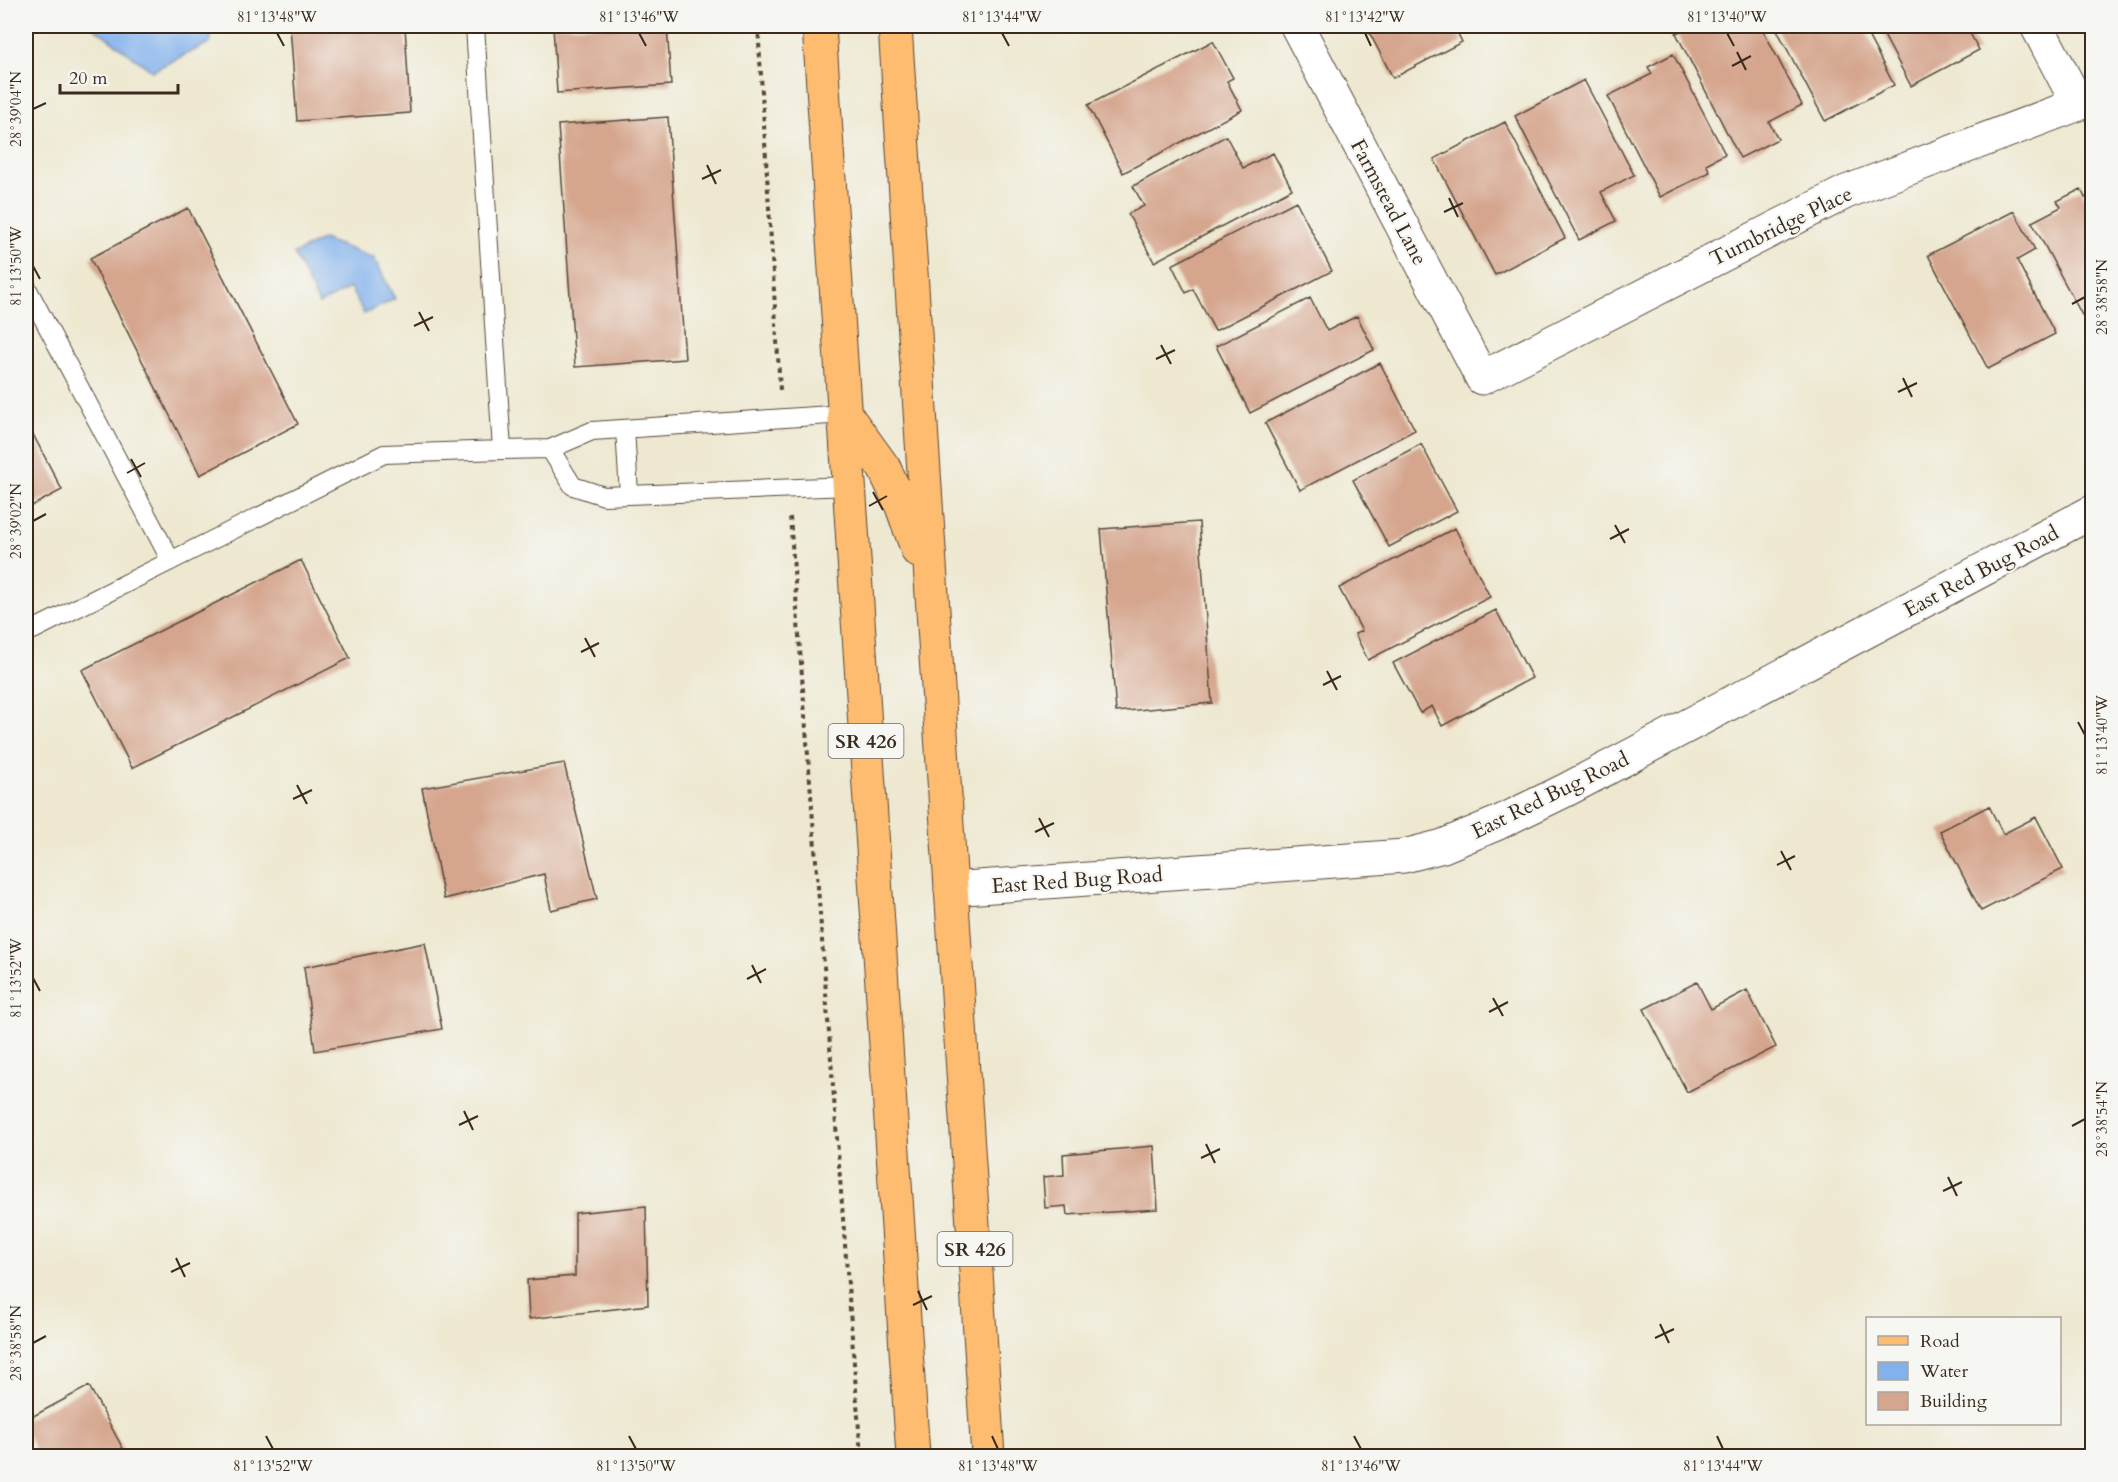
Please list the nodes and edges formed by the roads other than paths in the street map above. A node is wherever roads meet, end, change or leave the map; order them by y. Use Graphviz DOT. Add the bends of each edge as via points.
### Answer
graph roads {
  1 [pos="475,26"];
  2 [pos="819,26"];
  3 [pos="895,26"];
  4 [pos="1297,26"];
  5 [pos="2037,26"];
  6 [pos="2085,102"];
  7 [pos="26,286"];
  8 [pos="1482,378"];
  9 [pos="844,414"];
  10 [pos="625,429"];
  11 [pos="550,449"];
  12 [pos="502,450"];
  13 [pos="849,486"];
  14 [pos="629,494"];
  15 [pos="2092,512"];
  16 [pos="171,561"];
  17 [pos="931,586"];
  18 [pos="33,630"];
  19 [pos="951,889"];
  20 [pos="913,1456"];
  21 [pos="988,1456"];
  1 -- 12 [label="lane"];
  2 -- 9 [label="main road, SR 426"];
  3 -- 17 [label="main road, SR 426"];
  4 -- 8 [label="street, Farmstead Lane"];
  5 -- 6 [label="street"];
  6 -- 8 [label="street, Turnbridge Place" via="1846,192"];
  7 -- 16 [label="lane"];
  9 -- 10 [label="lane"];
  9 -- 13 [label="main road, SR 426"];
  9 -- 17 [label="main road" via="884,468"];
  10 -- 11 [label="lane" via="592,430"];
  10 -- 14 [label="lane"];
  11 -- 12 [label="lane"];
  11 -- 14 [label="lane" via="573,486 604,496"];
  12 -- 16 [label="lane" via="384,454"];
  13 -- 14 [label="lane"];
  13 -- 20 [label="main road, SR 426"];
  15 -- 19 [label="street, East Red Bug Road" via="1566,790 1443,846 1404,856"];
  16 -- 18 [label="lane"];
  17 -- 19 [label="main road, SR 426"];
  19 -- 21 [label="main road, SR 426"];
}
